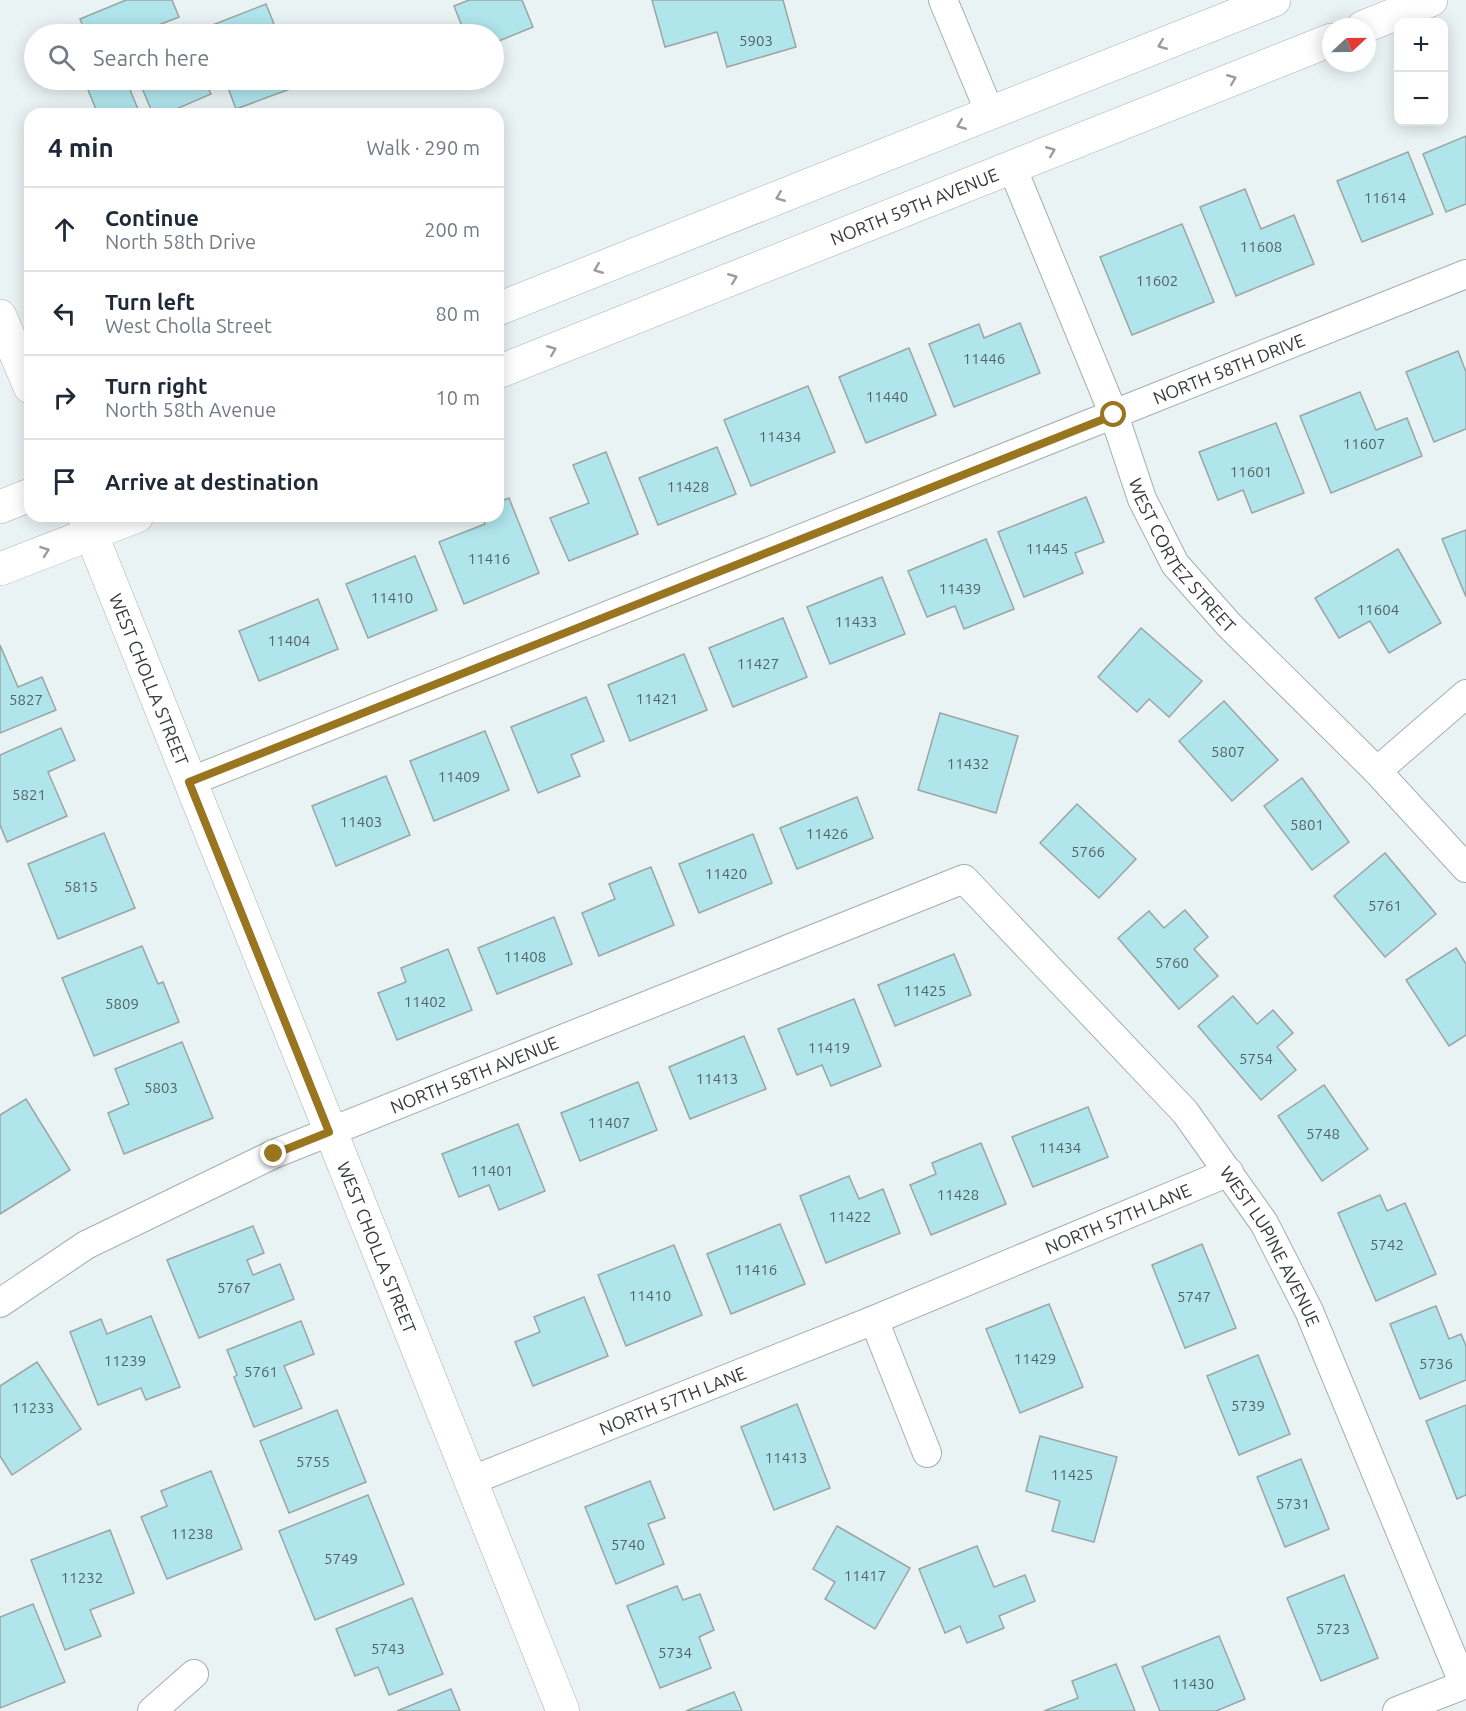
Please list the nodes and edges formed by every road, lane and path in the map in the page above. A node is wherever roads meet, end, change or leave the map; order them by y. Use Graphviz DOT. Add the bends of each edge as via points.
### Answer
graph roads {
  1 [pos="944,0"];
  2 [pos="1274,0"];
  3 [pos="1431,0"];
  4 [pos="1376,22"];
  5 [pos="1322,44"];
  6 [pos="990,113"];
  7 [pos="1012,167"];
  8 [pos="1466,274"];
  9 [pos="504,307"];
  10 [pos="0,316"];
  11 [pos="504,370"];
  12 [pos="24,373"];
  13 [pos="1114,415"];
  14 [pos="24,497"];
  15 [pos="0,507"];
  16 [pos="104,522"];
  17 [pos="88,525"];
  18 [pos="0,569"];
  19 [pos="1466,694"];
  20 [pos="1377,771"];
  21 [pos="189,782"];
  22 [pos="1466,868"];
  23 [pos="964,879"];
  24 [pos="329,1132"];
  25 [pos="1229,1172"];
  26 [pos="0,1303"];
  27 [pos="874,1320"];
  28 [pos="927,1453"];
  29 [pos="470,1481"];
  30 [pos="194,1674"];
  31 [pos="1465,1684"];
  32 [pos="152,1711"];
  33 [pos="563,1711"];
  34 [pos="1397,1711"];
  1 -- 6 [label="street"];
  2 -- 6 [label="main road, one-way"];
  3 -- 4 [label="main road"];
  7 -- 5 [label="main road, NORTH 59TH AVENUE, one-way"];
  6 -- 9 [label="main road, one-way"];
  11 -- 7 [label="main road, NORTH 59TH AVENUE, one-way"];
  7 -- 13 [label="street, WEST CORTEZ STREET"];
  8 -- 13 [label="street, NORTH 58TH DRIVE"];
  10 -- 12 [label="main road"];
  13 -- 20 [label="street, WEST CORTEZ STREET" via="1142,499 1175,564 1229,625"];
  13 -- 21 [label="street, NORTH 58TH DRIVE"];
  14 -- 15 [label="main road"];
  16 -- 17 [label="main road"];
  18 -- 17 [label="main road, one-way"];
  17 -- 21 [label="main road, WEST CHOLLA STREET"];
  19 -- 20 [label="street"];
  20 -- 22 [label="street, WEST CORTEZ STREET"];
  21 -- 24 [label="main road, WEST CHOLLA STREET"];
  23 -- 24 [label="street, NORTH 58TH AVENUE"];
  23 -- 25 [label="street, WEST LUPINE AVENUE" via="1185,1112"];
  24 -- 26 [label="street, NORTH 58TH AVENUE" via="192,1192 86,1245"];
  24 -- 29 [label="main road, WEST CHOLLA STREET"];
  25 -- 27 [label="street, NORTH 57TH LANE"];
  25 -- 31 [label="street, WEST LUPINE AVENUE" via="1263,1223 1309,1311"];
  27 -- 28 [label="street"];
  27 -- 29 [label="street, NORTH 57TH LANE"];
  29 -- 33 [label="main road, WEST CHOLLA STREET"];
  30 -- 32 [label="street"];
  31 -- 34 [label="street"];
}
